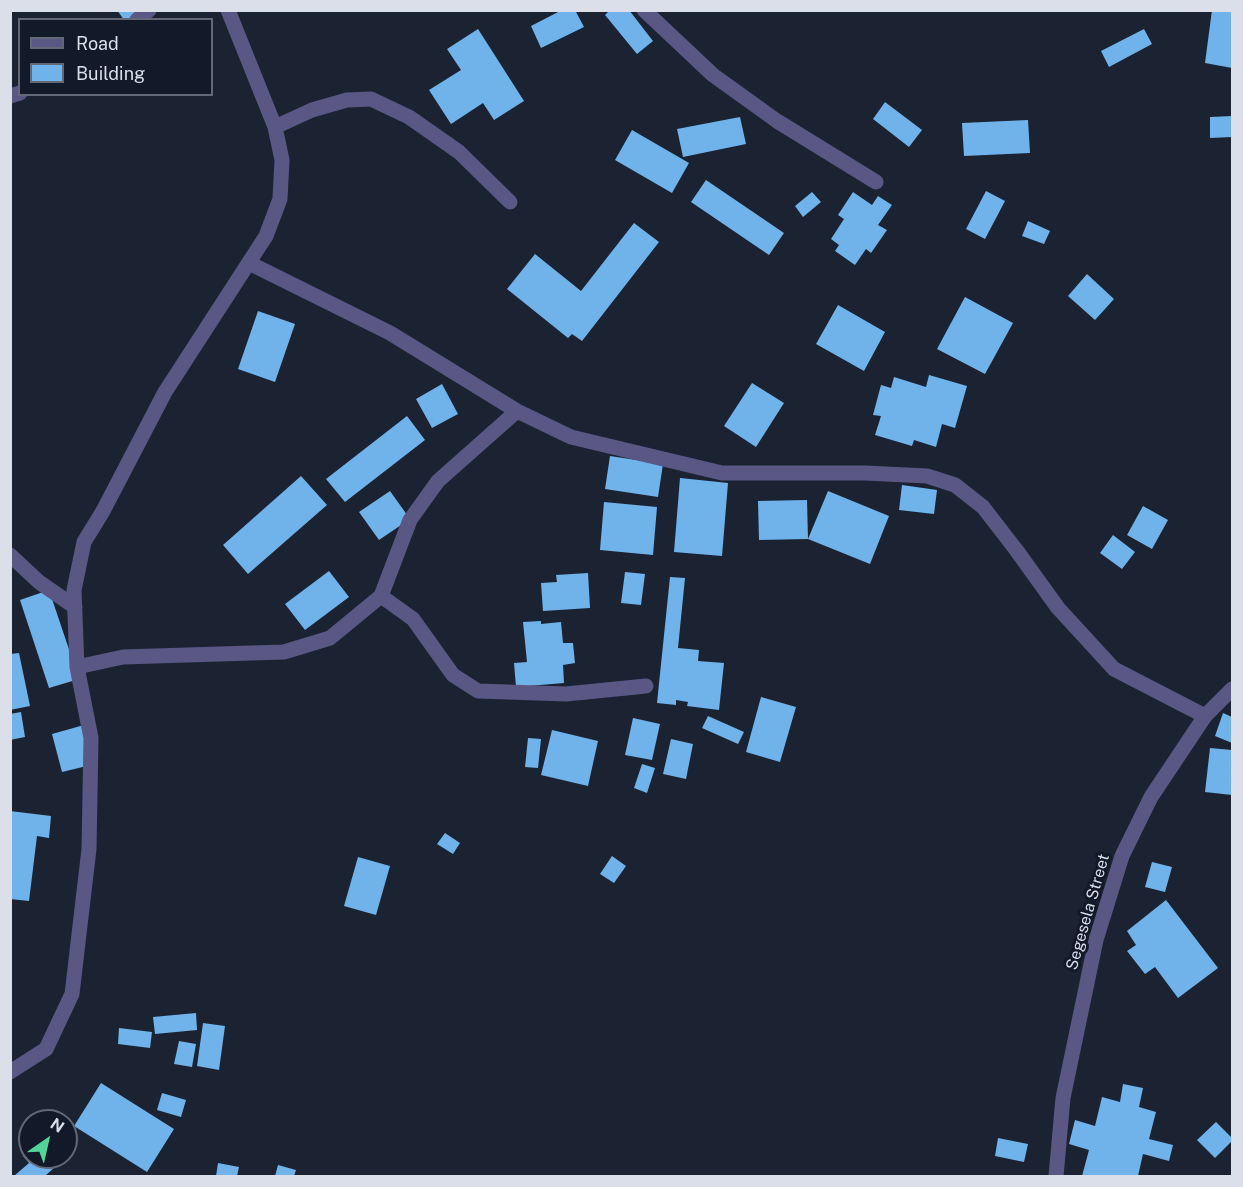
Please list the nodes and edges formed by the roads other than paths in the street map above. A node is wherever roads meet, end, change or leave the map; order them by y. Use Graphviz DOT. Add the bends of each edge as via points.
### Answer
graph roads {
  1 [pos="228,10"];
  2 [pos="644,10"];
  3 [pos="276,127"];
  4 [pos="876,182"];
  5 [pos="510,202"];
  6 [pos="249,263"];
  7 [pos="516,411"];
  8 [pos="10,555"];
  9 [pos="381,596"];
  10 [pos="75,607"];
  11 [pos="77,667"];
  12 [pos="646,686"];
  13 [pos="1233,688"];
  14 [pos="1205,716"];
  15 [pos="10,1072"];
  16 [pos="1056,1176"];
  1 -- 3 [label="street"];
  2 -- 4 [label="street" via="713,75 777,122"];
  3 -- 5 [label="street" via="312,110 347,100 371,99 409,117 459,152"];
  3 -- 6 [label="street" via="282,160 280,199 266,236"];
  6 -- 7 [label="street" via="390,333"];
  6 -- 10 [label="street" via="165,392 84,542 74,590"];
  7 -- 9 [label="street" via="438,481 410,520"];
  7 -- 14 [label="street" via="571,437 722,473 927,476 955,485 983,507 1058,608 1114,669"];
  8 -- 10 [label="street"];
  9 -- 11 [label="street" via="330,638 285,652 123,657"];
  9 -- 12 [label="street" via="412,619 453,675 478,691 566,694"];
  10 -- 11 [label="street"];
  11 -- 15 [label="street" via="91,749 89,849 72,994 46,1049"];
  13 -- 14 [label="street, Segesela Street"];
  14 -- 16 [label="street, Segesela Street" via="1151,797 1122,856 1096,940 1063,1098"];
}
